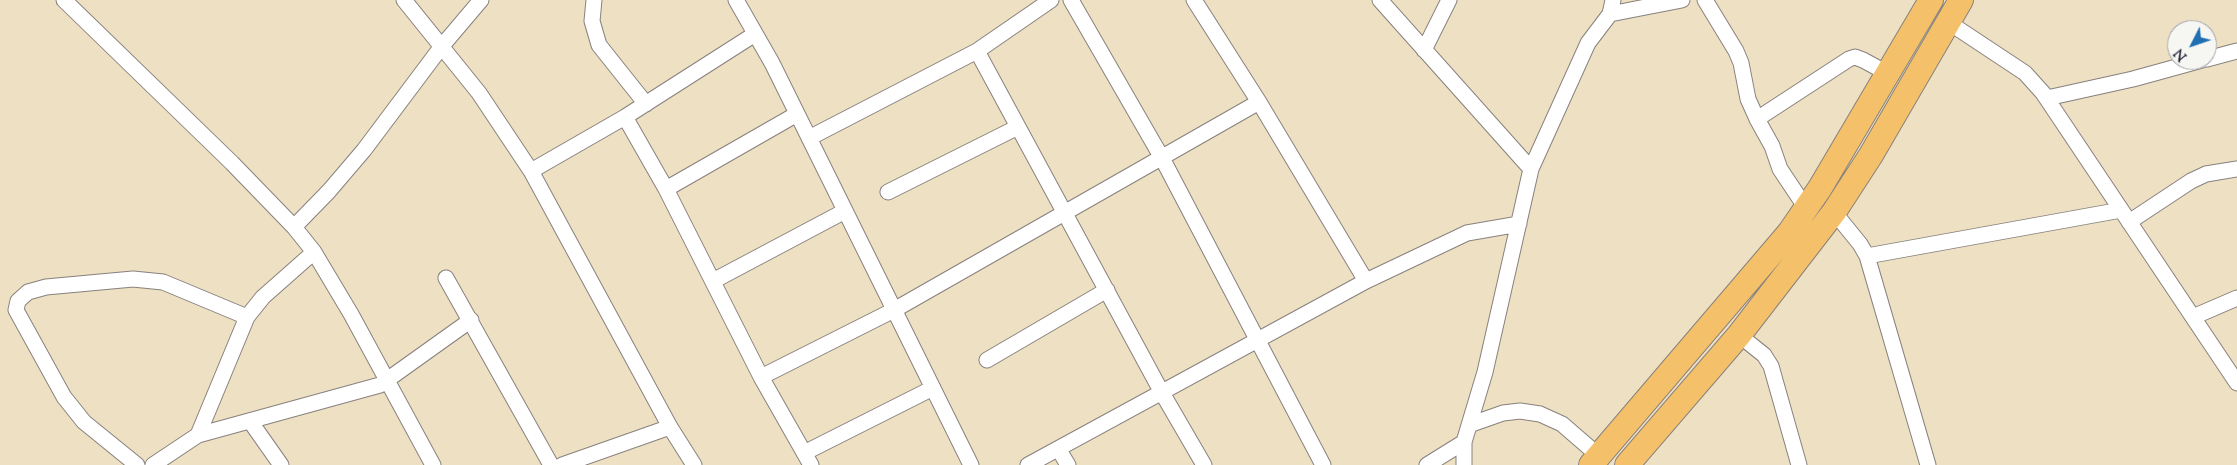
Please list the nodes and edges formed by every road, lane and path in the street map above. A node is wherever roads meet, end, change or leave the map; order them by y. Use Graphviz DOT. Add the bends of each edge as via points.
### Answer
graph roads {
  1 [pos="64,0"];
  2 [pos="404,0"];
  3 [pos="481,0"];
  4 [pos="594,0"];
  5 [pos="1051,0"];
  6 [pos="1071,0"];
  7 [pos="1194,0"];
  8 [pos="1380,0"];
  9 [pos="1449,0"];
  10 [pos="1682,0"];
  11 [pos="1705,0"];
  12 [pos="1931,0"];
  13 [pos="1961,0"];
  14 [pos="740,2"];
  15 [pos="1611,7"];
  16 [pos="1948,22"];
  17 [pos="755,34"];
  18 [pos="442,46"];
  19 [pos="1424,50"];
  20 [pos="977,51"];
  21 [pos="2237,51"];
  22 [pos="2217,56"];
  23 [pos="2167,70"];
  24 [pos="1887,74"];
  25 [pos="2047,98"];
  26 [pos="1259,102"];
  27 [pos="646,104"];
  28 [pos="797,114"];
  29 [pos="625,117"];
  30 [pos="1757,119"];
  31 [pos="1018,127"];
  32 [pos="809,138"];
  33 [pos="1162,158"];
  34 [pos="2237,168"];
  35 [pos="1531,169"];
  36 [pos="531,171"];
  37 [pos="666,189"];
  38 [pos="888,192"];
  39 [pos="1806,208"];
  40 [pos="845,211"];
  41 [pos="1834,212"];
  42 [pos="1065,213"];
  43 [pos="2125,216"];
  44 [pos="1519,224"];
  45 [pos="294,227"];
  46 [pos="314,252"];
  47 [pos="1867,256"];
  48 [pos="446,278"];
  49 [pos="712,281"];
  50 [pos="1366,281"];
  51 [pos="1107,290"];
  52 [pos="2237,298"];
  53 [pos="894,310"];
  54 [pos="2193,317"];
  55 [pos="247,318"];
  56 [pos="471,320"];
  57 [pos="1739,335"];
  58 [pos="1257,340"];
  59 [pos="987,360"];
  60 [pos="761,377"];
  61 [pos="388,381"];
  62 [pos="2237,383"];
  63 [pos="933,388"];
  64 [pos="1161,391"];
  65 [pos="250,421"];
  66 [pos="1469,425"];
  67 [pos="670,427"];
  68 [pos="198,435"];
  69 [pos="1464,442"];
  70 [pos="1059,450"];
  71 [pos="807,459"];
  72 [pos="1595,461"];
  73 [pos="137,465"];
  74 [pos="153,465"];
  75 [pos="281,465"];
  76 [pos="433,465"];
  77 [pos="551,465"];
  78 [pos="562,465"];
  79 [pos="694,465"];
  80 [pos="971,465"];
  81 [pos="1028,465"];
  82 [pos="1068,465"];
  83 [pos="1204,465"];
  84 [pos="1323,465"];
  85 [pos="1427,465"];
  86 [pos="1464,465"];
  87 [pos="1627,465"];
  88 [pos="1799,465"];
  89 [pos="1928,465"];
  1 -- 45 [label="street"];
  2 -- 18 [label="street"];
  3 -- 18 [label="street"];
  4 -- 27 [label="street" via="592,21 599,45"];
  5 -- 20 [label="street"];
  6 -- 33 [label="street"];
  7 -- 26 [label="street"];
  8 -- 19 [label="street"];
  9 -- 19 [label="street"];
  10 -- 15 [label="street"];
  11 -- 30 [label="street" via="1736,51 1748,99"];
  12 -- 24 [label="main road"];
  13 -- 16 [label="main road"];
  14 -- 17 [label="street"];
  15 -- 35 [label="street" via="1588,43"];
  16 -- 25 [label="street" via="2025,73"];
  16 -- 41 [label="main road"];
  17 -- 27 [label="street"];
  17 -- 28 [label="street"];
  18 -- 36 [label="street" via="479,93"];
  18 -- 45 [label="street" via="364,150"];
  19 -- 35 [label="street"];
  20 -- 31 [label="street"];
  20 -- 32 [label="street"];
  21 -- 22 [label="street"];
  23 -- 25 [label="street"];
  24 -- 30 [label="street" via="1863,60 1849,59"];
  24 -- 39 [label="main road"];
  25 -- 43 [label="street"];
  26 -- 33 [label="street"];
  26 -- 50 [label="street"];
  27 -- 29 [label="street"];
  28 -- 32 [label="street"];
  28 -- 37 [label="street"];
  29 -- 36 [label="street"];
  29 -- 37 [label="street"];
  30 -- 39 [label="street" via="1780,169"];
  31 -- 38 [label="street"];
  31 -- 42 [label="street"];
  32 -- 40 [label="street"];
  33 -- 42 [label="street"];
  33 -- 58 [label="street"];
  34 -- 43 [label="street" via="2206,174"];
  35 -- 44 [label="street"];
  36 -- 67 [label="street"];
  37 -- 49 [label="street"];
  39 -- 72 [label="main road"];
  40 -- 49 [label="street"];
  40 -- 53 [label="street"];
  41 -- 47 [label="street"];
  41 -- 57 [label="main road"];
  42 -- 51 [label="street"];
  42 -- 53 [label="street"];
  43 -- 47 [label="street"];
  43 -- 54 [label="street"];
  44 -- 50 [label="street" via="1467,233"];
  44 -- 66 [label="street" via="1485,372"];
  45 -- 46 [label="street"];
  46 -- 55 [label="street" via="263,298"];
  46 -- 61 [label="street"];
  47 -- 89 [label="street"];
  48 -- 56 [label="street"];
  49 -- 60 [label="street"];
  50 -- 58 [label="street"];
  51 -- 59 [label="street"];
  51 -- 64 [label="street"];
  52 -- 54 [label="street"];
  53 -- 60 [label="street"];
  53 -- 63 [label="street"];
  54 -- 62 [label="street"];
  55 -- 68 [label="street"];
  55 -- 73 [label="street" via="163,282 133,279 46,286 28,292 18,301 16,310 64,397 84,422"];
  56 -- 61 [label="street"];
  56 -- 77 [label="street"];
  57 -- 87 [label="main road"];
  57 -- 88 [label="street" via="1764,356 1770,366"];
  58 -- 64 [label="street"];
  58 -- 84 [label="street"];
  60 -- 71 [label="street"];
  61 -- 65 [label="street"];
  61 -- 76 [label="street"];
  63 -- 71 [label="street"];
  63 -- 80 [label="street"];
  64 -- 70 [label="street"];
  64 -- 83 [label="street"];
  65 -- 68 [label="street"];
  65 -- 75 [label="street"];
  66 -- 69 [label="street"];
  66 -- 72 [label="street" via="1503,413 1540,414 1562,424"];
  67 -- 78 [label="street"];
  67 -- 79 [label="street"];
  68 -- 74 [label="street"];
  69 -- 85 [label="street"];
  69 -- 86 [label="street"];
  70 -- 81 [label="street"];
  70 -- 82 [label="street"];
}
